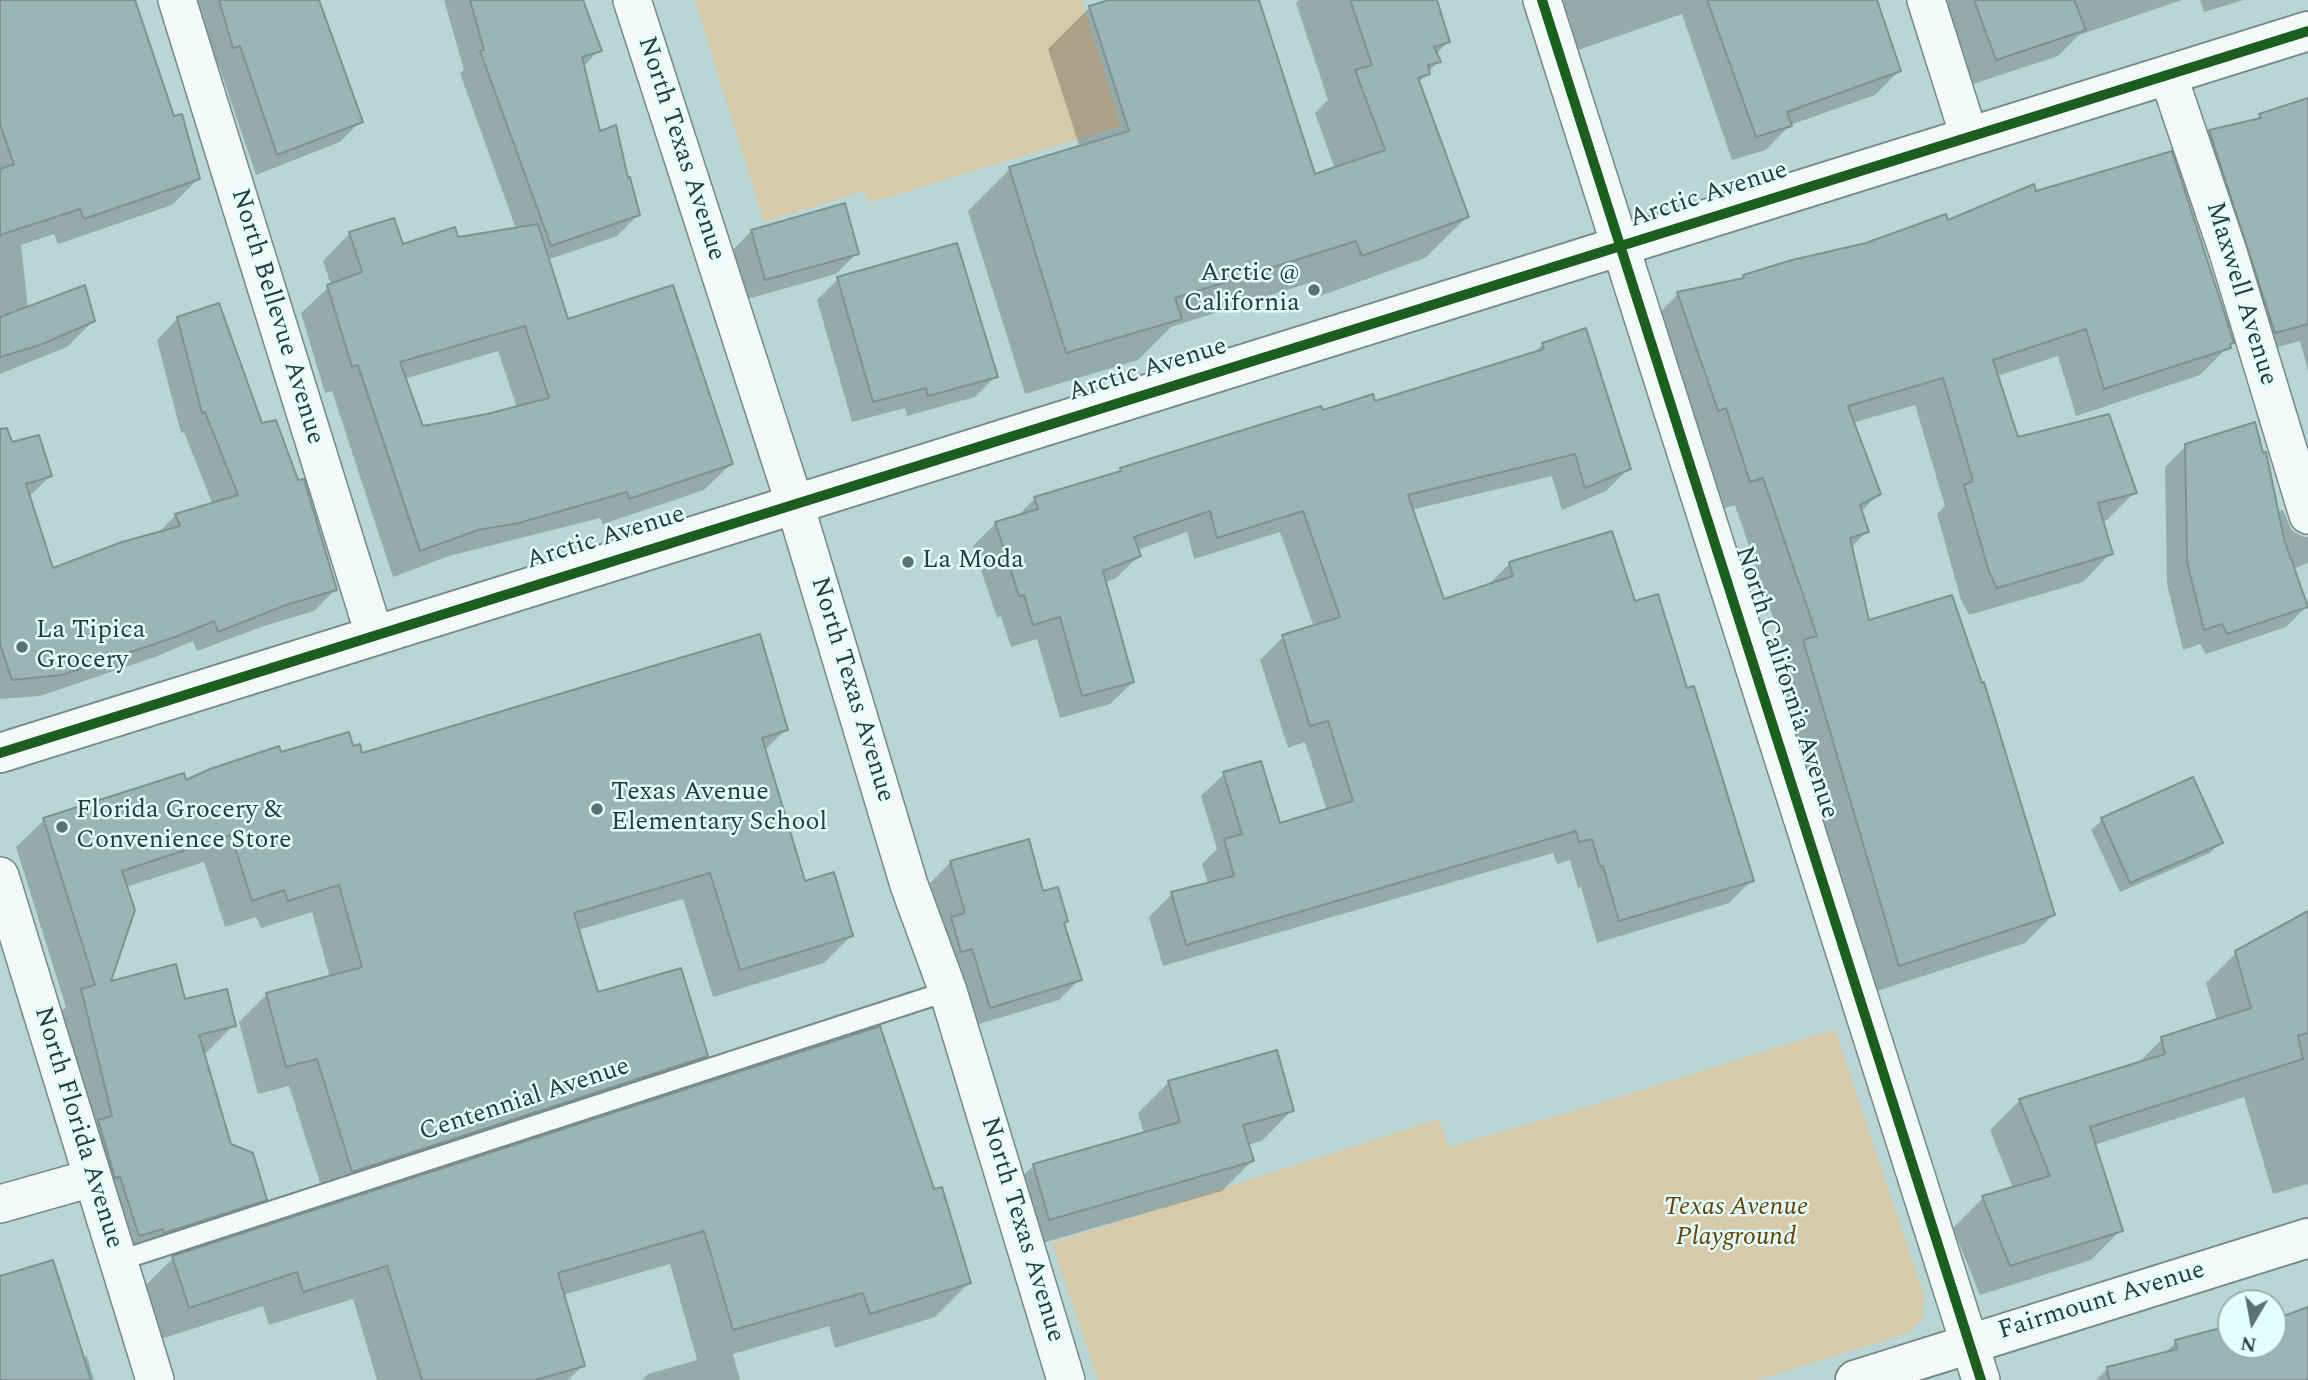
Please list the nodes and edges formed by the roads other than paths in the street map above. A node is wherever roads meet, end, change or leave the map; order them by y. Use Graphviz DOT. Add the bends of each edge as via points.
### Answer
graph roads {
  1 [pos="177,0"];
  2 [pos="632,0"];
  3 [pos="1542,0"];
  4 [pos="1926,0"];
  5 [pos="2308,31"];
  6 [pos="2168,75"];
  7 [pos="1969,136"];
  8 [pos="1621,247"];
  9 [pos="795,505"];
  10 [pos="2308,515"];
  11 [pos="374,634"];
  12 [pos="0,753"];
  13 [pos="0,876"];
  14 [pos="948,991"];
  15 [pos="92,1178"];
  16 [pos="0,1204"];
  17 [pos="2308,1238"];
  18 [pos="118,1261"];
  19 [pos="1969,1343"];
  20 [pos="155,1380"];
  21 [pos="1066,1380"];
  22 [pos="1856,1380"];
  23 [pos="1981,1380"];
  1 -- 11 [label="street, North Bellevue Avenue"];
  2 -- 9 [label="street, North Texas Avenue"];
  3 -- 8 [label="street, North California Avenue"];
  4 -- 7 [label="street"];
  5 -- 6 [label="street, Arctic Avenue"];
  6 -- 7 [label="street, Arctic Avenue"];
  6 -- 10 [label="street, Maxwell Avenue" via="2228,252"];
  7 -- 8 [label="street, Arctic Avenue"];
  8 -- 9 [label="street, Arctic Avenue"];
  8 -- 19 [label="street, North California Avenue"];
  9 -- 11 [label="street, Arctic Avenue"];
  9 -- 14 [label="street, North Texas Avenue" via="909,886"];
  11 -- 12 [label="street, Arctic Avenue"];
  13 -- 15 [label="street, North Florida Avenue"];
  14 -- 18 [label="lane, Centennial Avenue"];
  14 -- 21 [label="street, North Texas Avenue"];
  15 -- 16 [label="street"];
  15 -- 18 [label="street, North Florida Avenue"];
  17 -- 19 [label="street, Fairmount Avenue"];
  18 -- 20 [label="street, North Florida Avenue"];
  19 -- 22 [label="street, Fairmount Avenue"];
  19 -- 23 [label="street, North California Avenue"];
}
